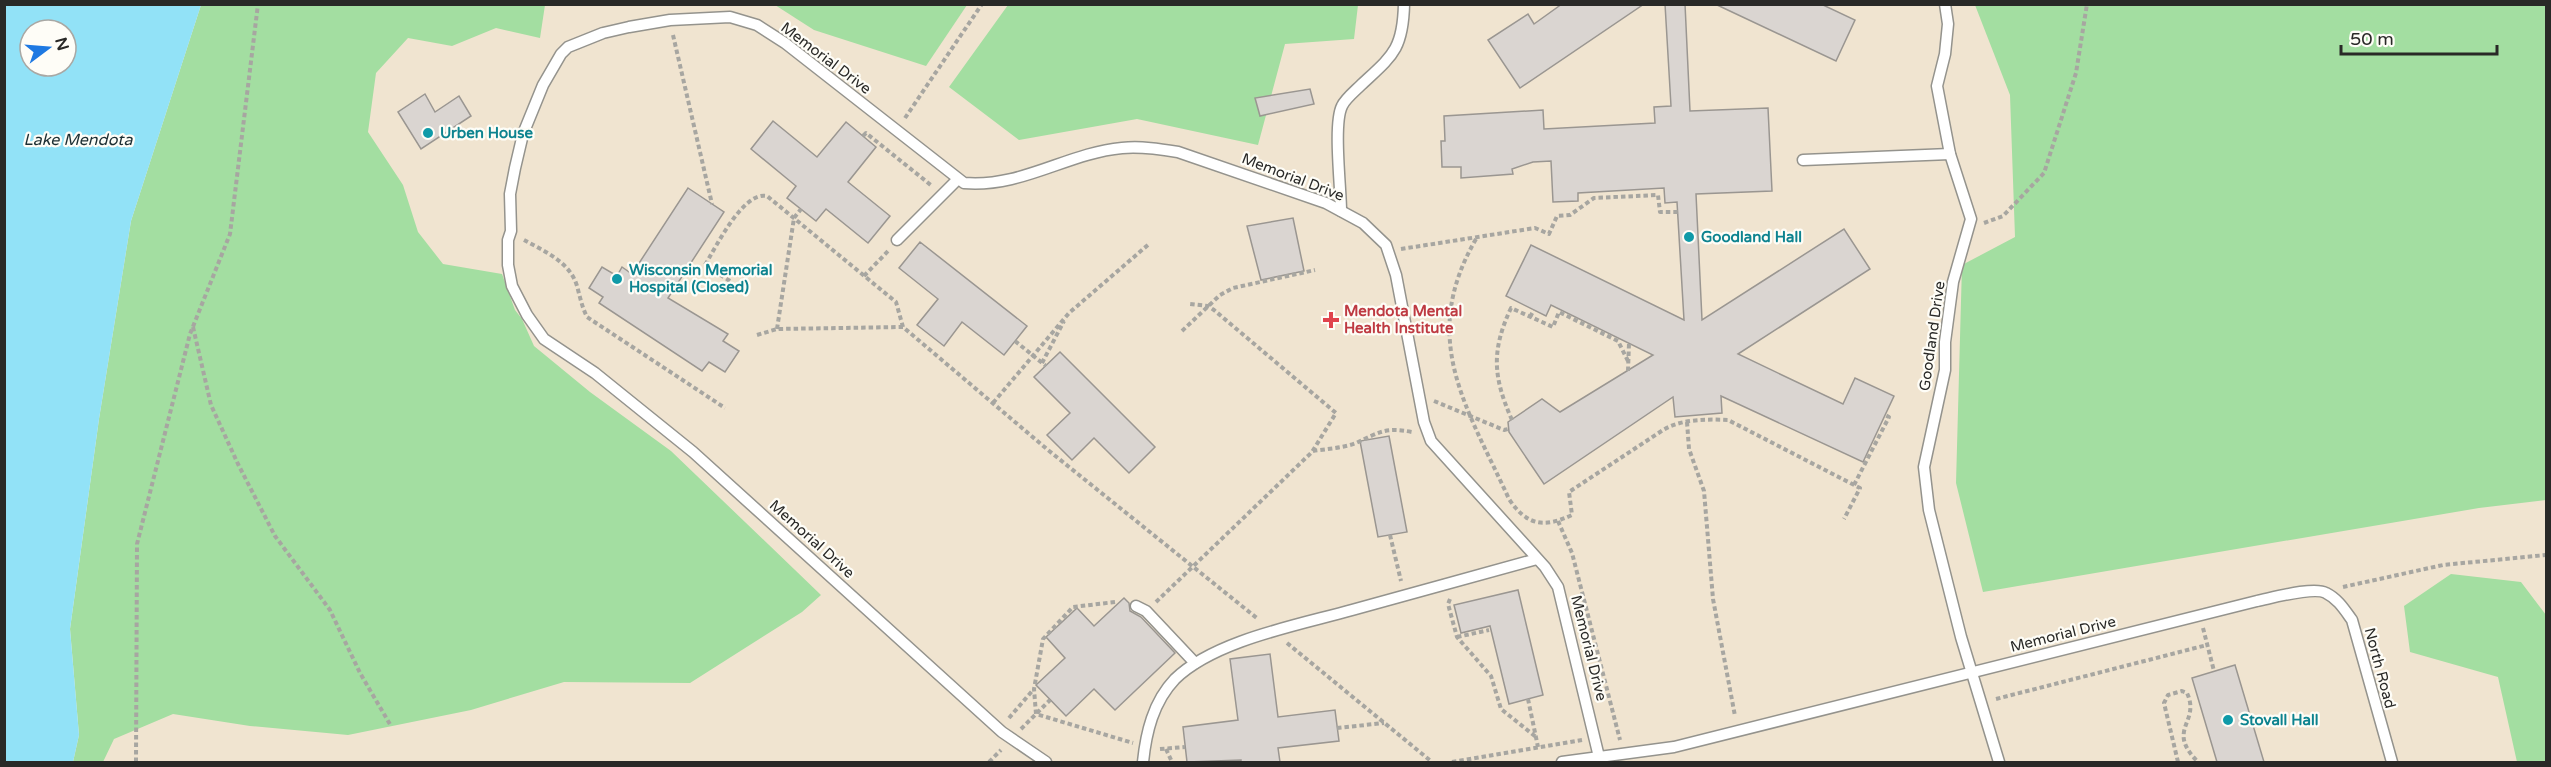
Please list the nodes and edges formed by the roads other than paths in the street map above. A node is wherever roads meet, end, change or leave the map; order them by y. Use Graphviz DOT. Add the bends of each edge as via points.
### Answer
graph roads {
  1 [pos="1404,4"];
  2 [pos="1945,4"];
  3 [pos="1950,154"];
  4 [pos="1803,160"];
  5 [pos="957,180"];
  6 [pos="1341,211"];
  7 [pos="897,240"];
  8 [pos="1537,559"];
  9 [pos="2324,591"];
  10 [pos="1141,608"];
  11 [pos="1195,663"];
  12 [pos="1971,672"];
  13 [pos="1018,743"];
  14 [pos="1599,757"];
  15 [pos="1032,762"];
  16 [pos="1046,762"];
  17 [pos="1143,762"];
  18 [pos="1562,762"];
  19 [pos="1999,762"];
  20 [pos="2392,762"];
  1 -- 6 [label="lane" via="1397,48 1342,106 1338,130"];
  2 -- 3 [label="lane, Goodland Drive" via="1947,34 1937,86"];
  3 -- 4 [label="lane"];
  3 -- 12 [label="lane, Goodland Drive" via="1971,219 1953,282 1945,370 1924,467 1929,510"];
  5 -- 6 [label="lane, Memorial Drive" via="973,184 1005,181 1105,151 1156,148 1178,152"];
  5 -- 7 [label="lane"];
  5 -- 13 [label="lane, Memorial Drive" via="757,25 730,17 670,20 603,33 567,47 561,54 523,134 510,194 508,265 512,286 526,315 544,339 595,373 693,452"];
  6 -- 8 [label="lane, Memorial Drive" via="1363,223 1388,250 1431,441"];
  8 -- 11 [label="lane" via="1274,632 1214,652"];
  8 -- 14 [label="lane, Memorial Drive" via="1558,587"];
  9 -- 12 [label="lane, Memorial Drive" via="2289,594"];
  9 -- 20 [label="lane, North Road" via="2340,603 2352,620"];
  10 -- 11 [label="lane"];
  11 -- 17 [label="lane" via="1174,681 1158,704 1147,729"];
  12 -- 14 [label="lane, Memorial Drive" via="1674,747"];
  12 -- 19 [label="lane, Goodland Drive"];
  13 -- 15 [label="lane"];
  13 -- 16 [label="lane, Memorial Drive"];
  14 -- 18 [label="lane, Memorial Drive"];
}
